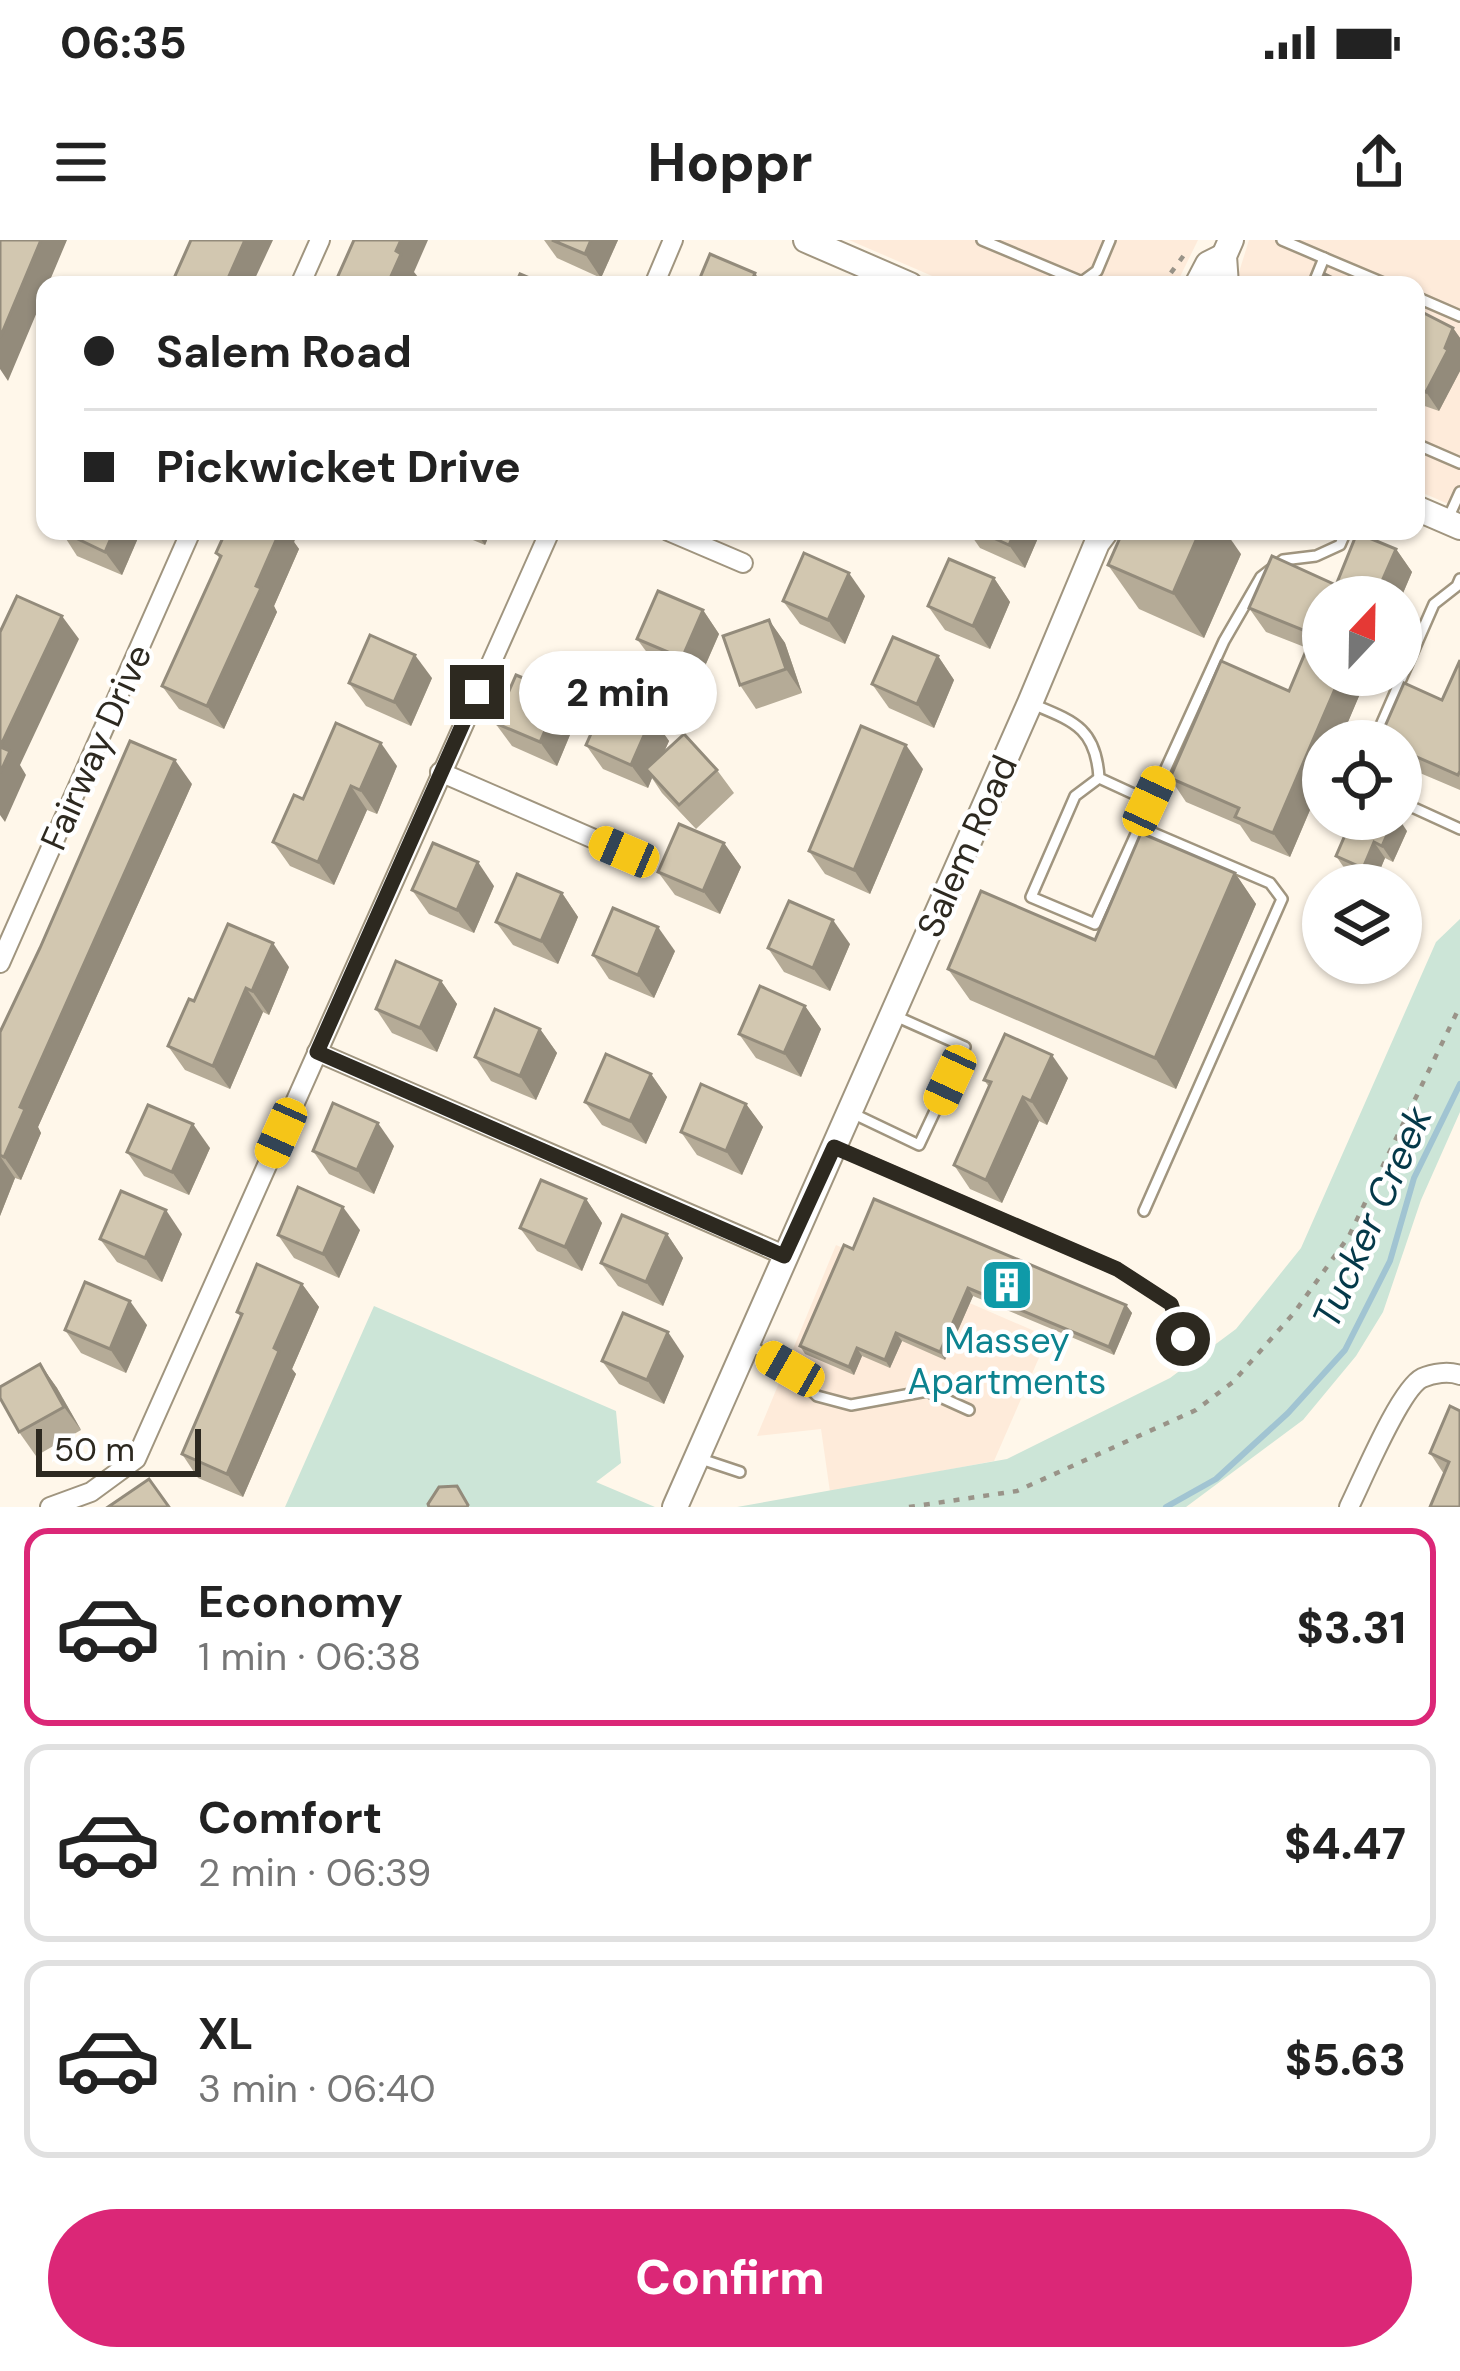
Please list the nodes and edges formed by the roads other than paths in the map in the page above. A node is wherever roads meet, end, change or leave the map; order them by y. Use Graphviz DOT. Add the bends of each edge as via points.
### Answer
graph roads {
  1 [pos="320,240"];
  2 [pos="673,240"];
  3 [pos="806,240"];
  4 [pos="982,240"];
  5 [pos="1110,240"];
  6 [pos="1282,240"];
  7 [pos="1324,258"];
  8 [pos="1215,261"];
  9 [pos="304,276"];
  10 [pos="658,276"];
  11 [pos="889,276"];
  12 [pos="1068,276"];
  13 [pos="1090,276"];
  14 [pos="1188,276"];
  15 [pos="1316,276"];
  16 [pos="1357,276"];
  17 [pos="1425,301"];
  18 [pos="1460,316"];
  19 [pos="1425,448"];
  20 [pos="1460,463"];
  21 [pos="1460,492"];
  22 [pos="1425,512"];
  23 [pos="1454,524"];
  24 [pos="187,540"];
  25 [pos="546,540"];
  26 [pos="689,540"];
  27 [pos="1097,540"];
  28 [pos="1342,540"];
  29 [pos="743,563"];
  30 [pos="1460,579"];
  31 [pos="1030,703"];
  32 [pos="1382,720"];
  33 [pos="440,772"];
  34 [pos="1099,778"];
  35 [pos="1149,801"];
  36 [pos="1422,812"];
  37 [pos="1139,827"];
  38 [pos="1460,829"];
  39 [pos="624,852"];
  40 [pos="0,963"];
  41 [pos="893,1015"];
  42 [pos="317,1052"];
  43 [pos="850,1112"];
  44 [pos="834,1147"];
  45 [pos="1144,1211"];
  46 [pos="784,1256"];
  47 [pos="1183,1339"];
  48 [pos="748,1344"];
  49 [pos="1460,1375"];
  50 [pos="969,1410"];
  51 [pos="696,1457"];
  52 [pos="740,1472"];
  53 [pos="50,1507"];
  54 [pos="675,1507"];
  55 [pos="1349,1507"];
  1 -- 9 [label="street"];
  2 -- 10 [label="street"];
  3 -- 11 [label="main road"];
  4 -- 12 [label="lane"];
  5 -- 13 [label="lane"];
  6 -- 7 [label="lane"];
  7 -- 15 [label="lane"];
  7 -- 16 [label="lane"];
  8 -- 14 [label="main road" via="1196,263"];
  17 -- 18 [label="lane"];
  19 -- 20 [label="lane"];
  21 -- 23 [label="lane"];
  22 -- 23 [label="main road"];
  24 -- 40 [label="street, Fairway Drive"];
  25 -- 33 [label="street"];
  26 -- 29 [label="street"];
  27 -- 31 [label="main road, Salem Road"];
  28 -- 35 [label="lane" via="1316,556 1283,560 1261,577"];
  30 -- 32 [label="lane" via="1434,604"];
  31 -- 34 [label="lane" via="1090,736"];
  31 -- 41 [label="main road, Salem Road"];
  33 -- 39 [label="street"];
  33 -- 42 [label="street"];
  34 -- 35 [label="lane"];
  34 -- 37 [label="lane" via="1075,796 1031,897 1095,924"];
  35 -- 37 [label="lane"];
  36 -- 38 [label="lane"];
  37 -- 45 [label="lane" via="1270,883 1282,899"];
  41 -- 43 [label="main road, Salem Road"];
  41 -- 43 [label="lane" via="965,1047 919,1145"];
  42 -- 46 [label="street"];
  42 -- 53 [label="street" via="136,1459 91,1492"];
  43 -- 44 [label="main road, Salem Road"];
  44 -- 46 [label="main road, Salem Road"];
  44 -- 47 [label="lane" via="1117,1269 1171,1304"];
  46 -- 48 [label="main road, Salem Road"];
  48 -- 50 [label="lane" via="817,1396 851,1405 927,1391"];
  48 -- 51 [label="main road, Salem Road"];
  49 -- 55 [label="street" via="1420,1379 1403,1399"];
  51 -- 52 [label="lane"];
  51 -- 54 [label="main road, Salem Road"];
}
